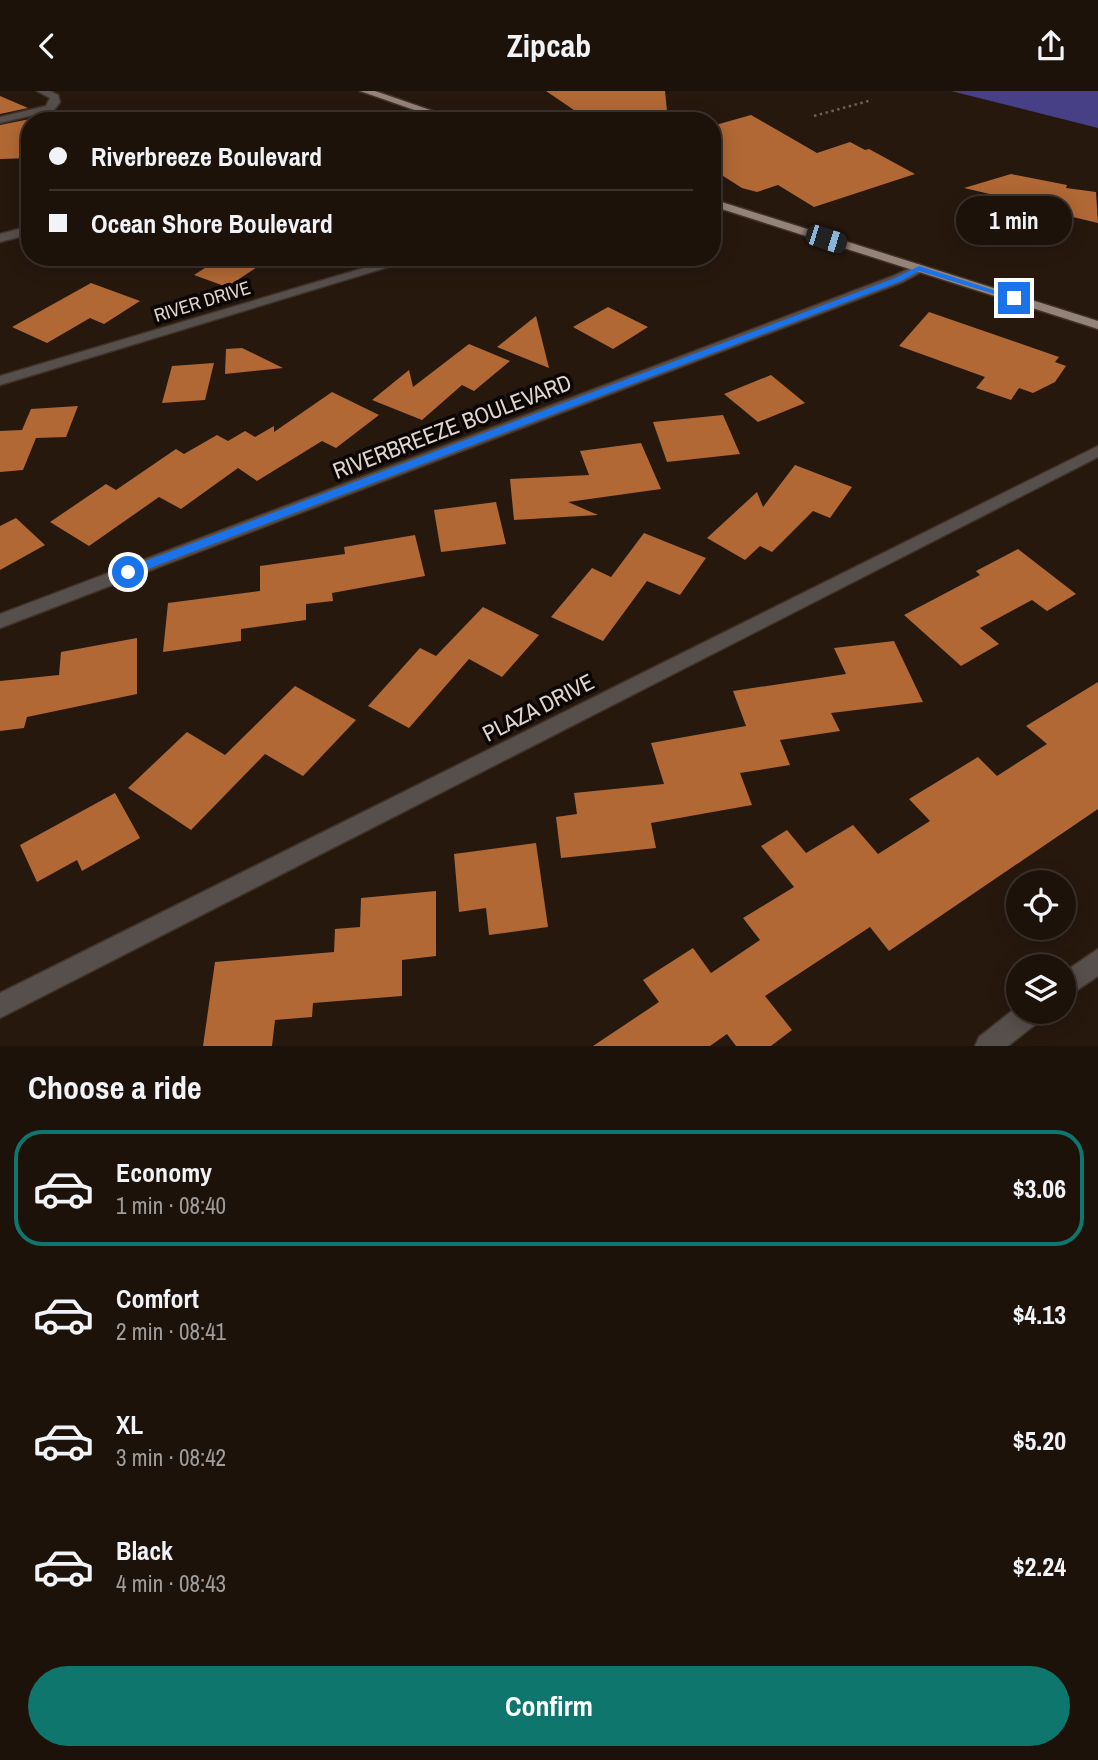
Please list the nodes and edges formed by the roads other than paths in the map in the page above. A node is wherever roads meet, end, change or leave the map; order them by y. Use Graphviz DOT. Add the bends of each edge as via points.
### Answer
graph roads {
  1 [pos="42,91"];
  2 [pos="365,91"];
  3 [pos="31,112"];
  4 [pos="428,112"];
  5 [pos="21,115"];
  6 [pos="0,120"];
  7 [pos="721,205"];
  8 [pos="21,232"];
  9 [pos="0,238"];
  10 [pos="385,266"];
  11 [pos="919,268"];
  12 [pos="1098,325"];
  13 [pos="0,381"];
  14 [pos="1098,451"];
  15 [pos="0,621"];
  16 [pos="1098,961"];
  17 [pos="1076,978"];
  18 [pos="0,1006"];
  19 [pos="1016,1024"];
  20 [pos="988,1046"];
  1 -- 3 [label="street" via="55,101"];
  2 -- 4 [label="main road"];
  5 -- 6 [label="street"];
  7 -- 11 [label="main road"];
  8 -- 9 [label="street"];
  10 -- 13 [label="street, RIVER DRIVE"];
  11 -- 12 [label="main road"];
  11 -- 15 [label="street, RIVERBREEZE BOULEVARD" via="719,350"];
  14 -- 18 [label="street, PLAZA DRIVE"];
  16 -- 17 [label="street"];
  19 -- 20 [label="street"];
}
